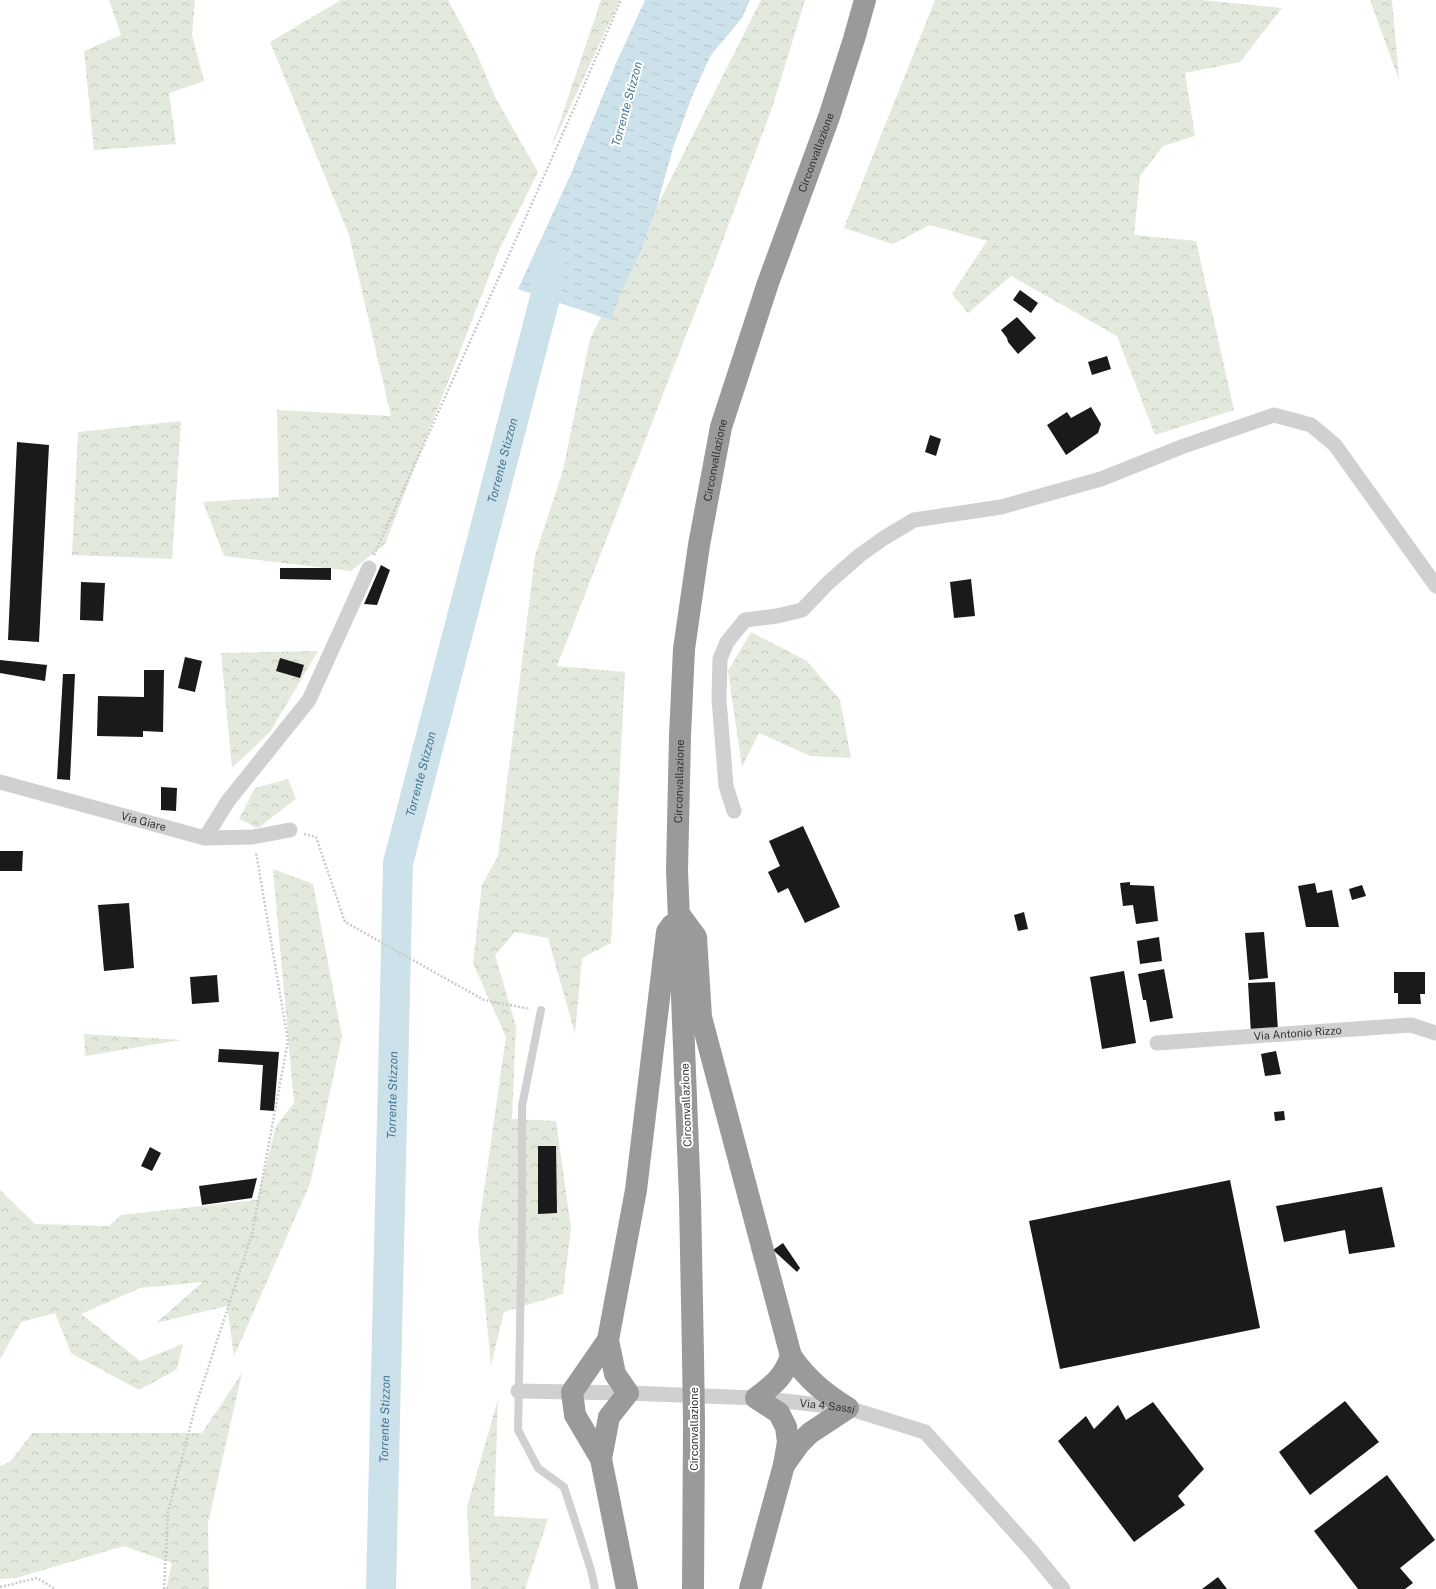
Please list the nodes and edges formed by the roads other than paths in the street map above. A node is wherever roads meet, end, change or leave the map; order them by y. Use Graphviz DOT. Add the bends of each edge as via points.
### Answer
graph roads {
  1 [pos="865,0"];
  2 [pos="369,568"];
  3 [pos="1436,586"];
  4 [pos="0,782"];
  5 [pos="734,811"];
  6 [pos="290,830"];
  7 [pos="205,838"];
  8 [pos="679,914"];
  9 [pos="541,1010"];
  10 [pos="1436,1033"];
  11 [pos="1157,1043"];
  12 [pos="608,1340"];
  13 [pos="791,1356"];
  14 [pos="518,1391"];
  15 [pos="572,1392"];
  16 [pos="628,1393"];
  17 [pos="756,1398"];
  18 [pos="848,1408"];
  19 [pos="601,1459"];
  20 [pos="784,1465"];
  21 [pos="595,1589"];
  22 [pos="627,1589"];
  23 [pos="693,1589"];
  24 [pos="750,1589"];
  25 [pos="1063,1589"];
  1 -- 8 [label="highway, Circonvallazione" via="829,117 768,283 721,427 698,545 684,649 677,870"];
  2 -- 7 [label="street" via="309,700 228,801"];
  3 -- 5 [label="street" via="1335,445 1311,425 1274,415 1184,446 1101,479 1001,508 914,520 860,555 802,610 745,620 727,642 720,659 719,699 726,786"];
  4 -- 7 [label="street, Via Giare"];
  6 -- 7 [label="street, Via Giare" via="253,838"];
  8 -- 12 [label="highway" via="667,932 636,1190"];
  8 -- 13 [label="highway" via="696,937 701,1017"];
  8 -- 23 [label="highway, Circonvallazione, bridge" via="690,1199 694,1423"];
  9 -- 14 [label="lane" via="522,1106"];
  10 -- 11 [label="street, Via Antonio Rizzo" via="1411,1025"];
  12 -- 15 [label="highway"];
  12 -- 16 [label="highway" via="615,1374"];
  13 -- 17 [label="highway" via="787,1369 780,1378"];
  13 -- 18 [label="highway" via="812,1382"];
  14 -- 15 [label="street, Via 4 Sassi"];
  14 -- 21 [label="lane" via="518,1430 538,1468 564,1487"];
  15 -- 16 [label="street, Via 4 Sassi"];
  15 -- 19 [label="highway" via="576,1415"];
  16 -- 17 [label="street, Via 4 Sassi"];
  16 -- 19 [label="highway" via="609,1417"];
  17 -- 18 [label="street, Via 4 Sassi"];
  17 -- 20 [label="highway" via="779,1413 786,1427 788,1442"];
  18 -- 20 [label="highway" via="810,1433"];
  18 -- 25 [label="street, Via 4 Sassi" via="925,1432"];
  19 -- 22 [label="highway"];
  20 -- 24 [label="highway"];
}
